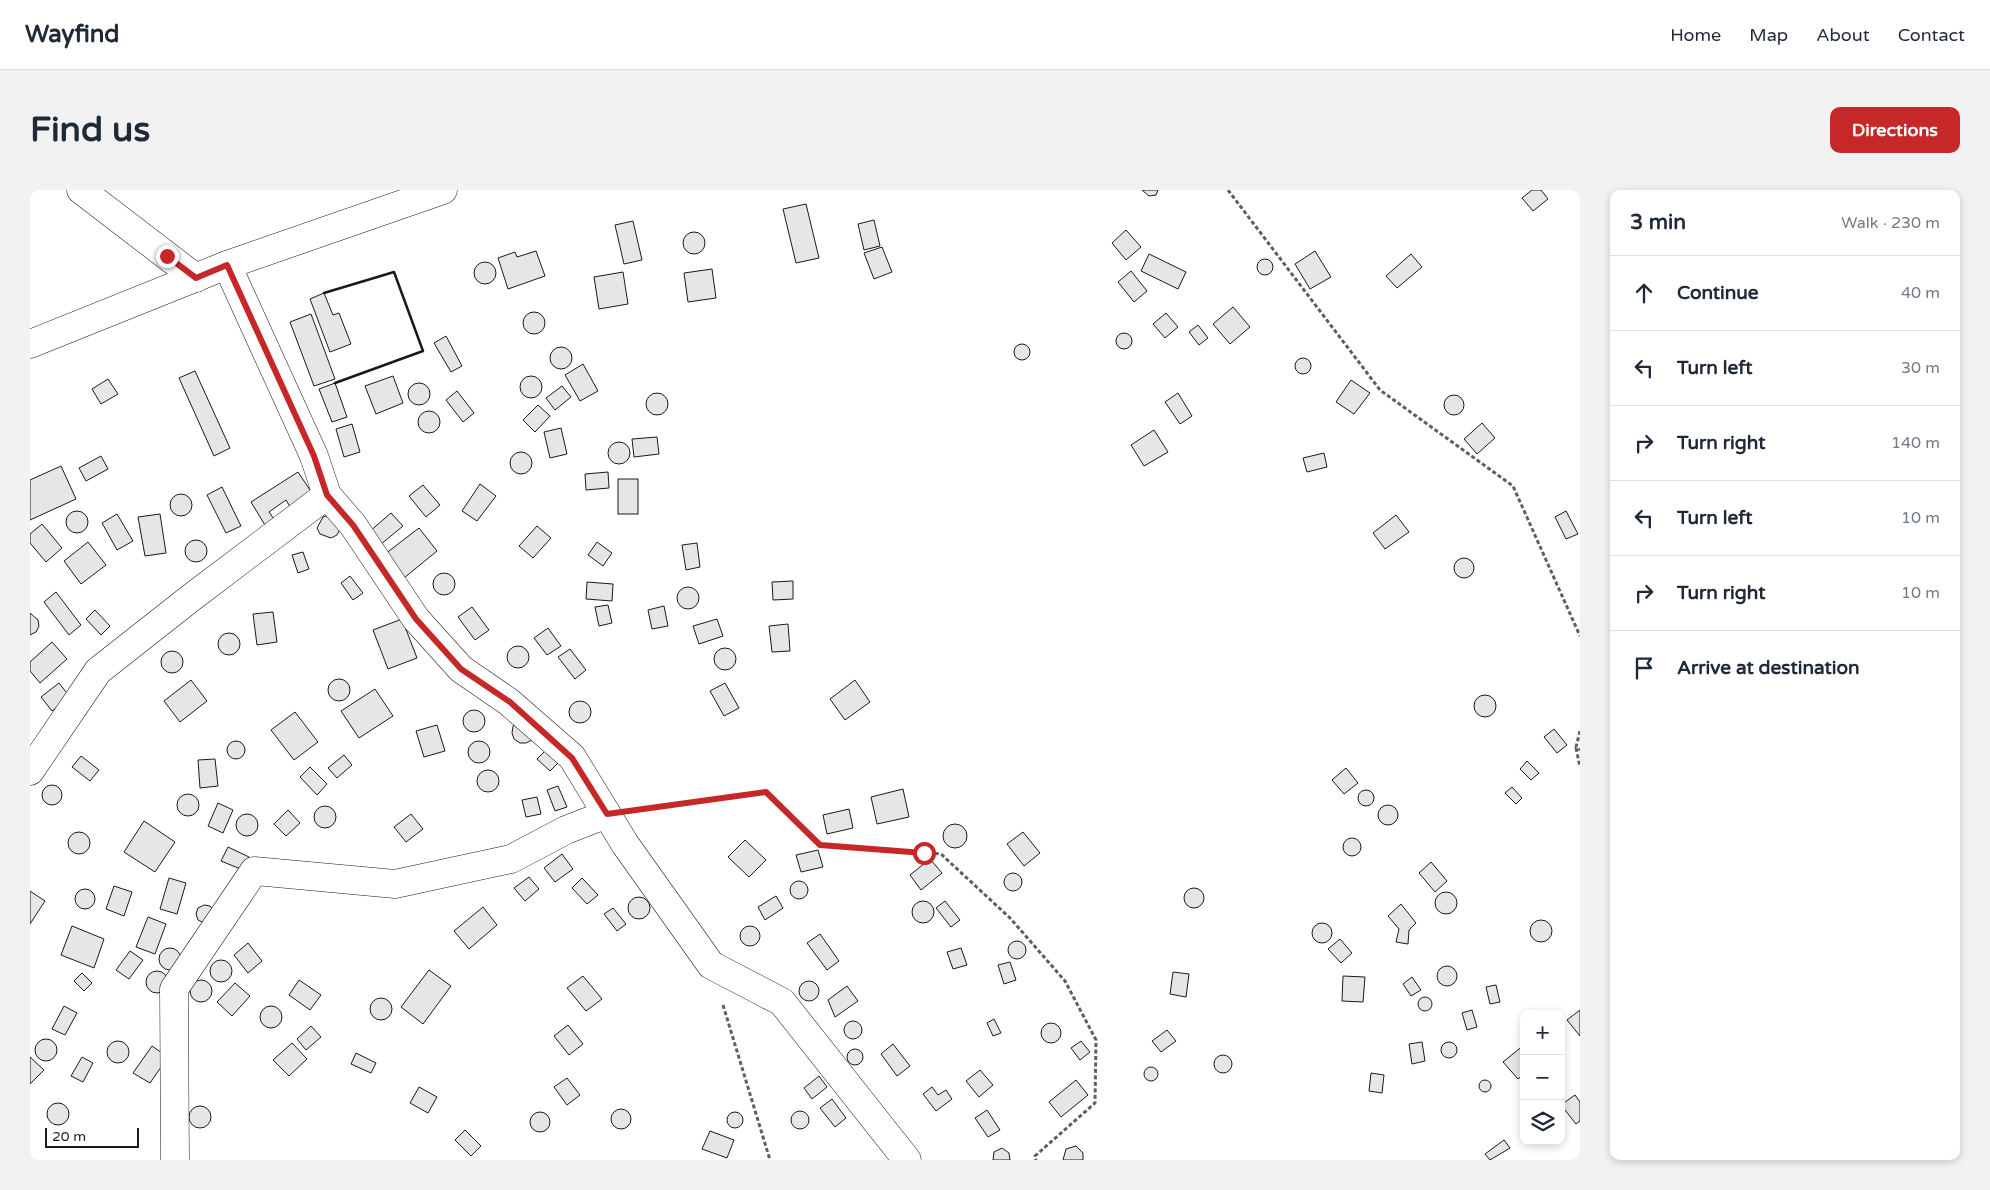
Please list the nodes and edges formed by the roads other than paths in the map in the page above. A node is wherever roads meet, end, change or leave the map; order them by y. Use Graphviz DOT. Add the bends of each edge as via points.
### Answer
graph roads {
  1 [pos="81,190"];
  2 [pos="443,190"];
  3 [pos="227,265"];
  4 [pos="196,278"];
  5 [pos="30,344"];
  6 [pos="327,495"];
  7 [pos="30,771"];
  8 [pos="607,814"];
  9 [pos="175,1160"];
  10 [pos="907,1160"];
  1 -- 4 [label="street"];
  2 -- 3 [label="street"];
  3 -- 4 [label="street"];
  3 -- 6 [label="street" via="314,456"];
  4 -- 5 [label="street"];
  6 -- 7 [label="street" via="98,671"];
  6 -- 8 [label="street" via="353,525 416,619 461,669 510,702 572,758"];
  8 -- 9 [label="street" via="566,830 511,859 395,884 254,871 174,989"];
  8 -- 10 [label="street" via="711,965 782,1002"];
}
